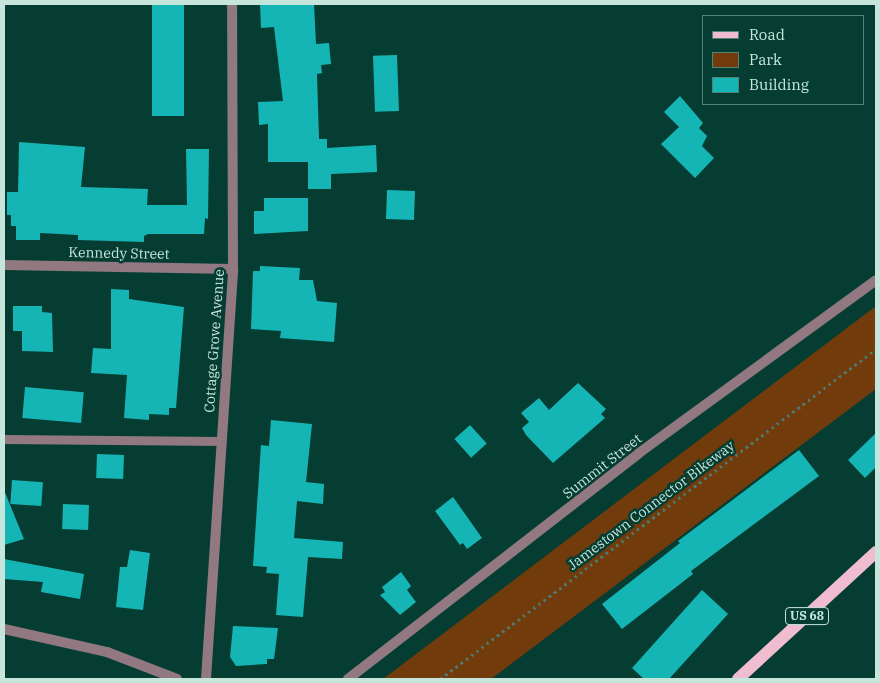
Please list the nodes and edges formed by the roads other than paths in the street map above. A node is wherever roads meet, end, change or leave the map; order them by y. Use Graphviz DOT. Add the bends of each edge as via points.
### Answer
graph roads {
  1 [pos="232,4"];
  2 [pos="4,265"];
  3 [pos="233,269"];
  4 [pos="876,280"];
  5 [pos="4,439"];
  6 [pos="221,441"];
  7 [pos="876,552"];
  8 [pos="4,629"];
  9 [pos="177,679"];
  10 [pos="206,679"];
  11 [pos="348,679"];
  12 [pos="738,679"];
  1 -- 3 [label="street, Cottage Grove Avenue"];
  2 -- 3 [label="street, Kennedy Street"];
  3 -- 6 [label="street, Cottage Grove Avenue"];
  4 -- 11 [label="street, Summit Street" via="640,453"];
  5 -- 6 [label="lane"];
  6 -- 10 [label="street, Cottage Grove Avenue"];
  7 -- 12 [label="main road, US 68"];
  8 -- 9 [label="street" via="106,652"];
}
